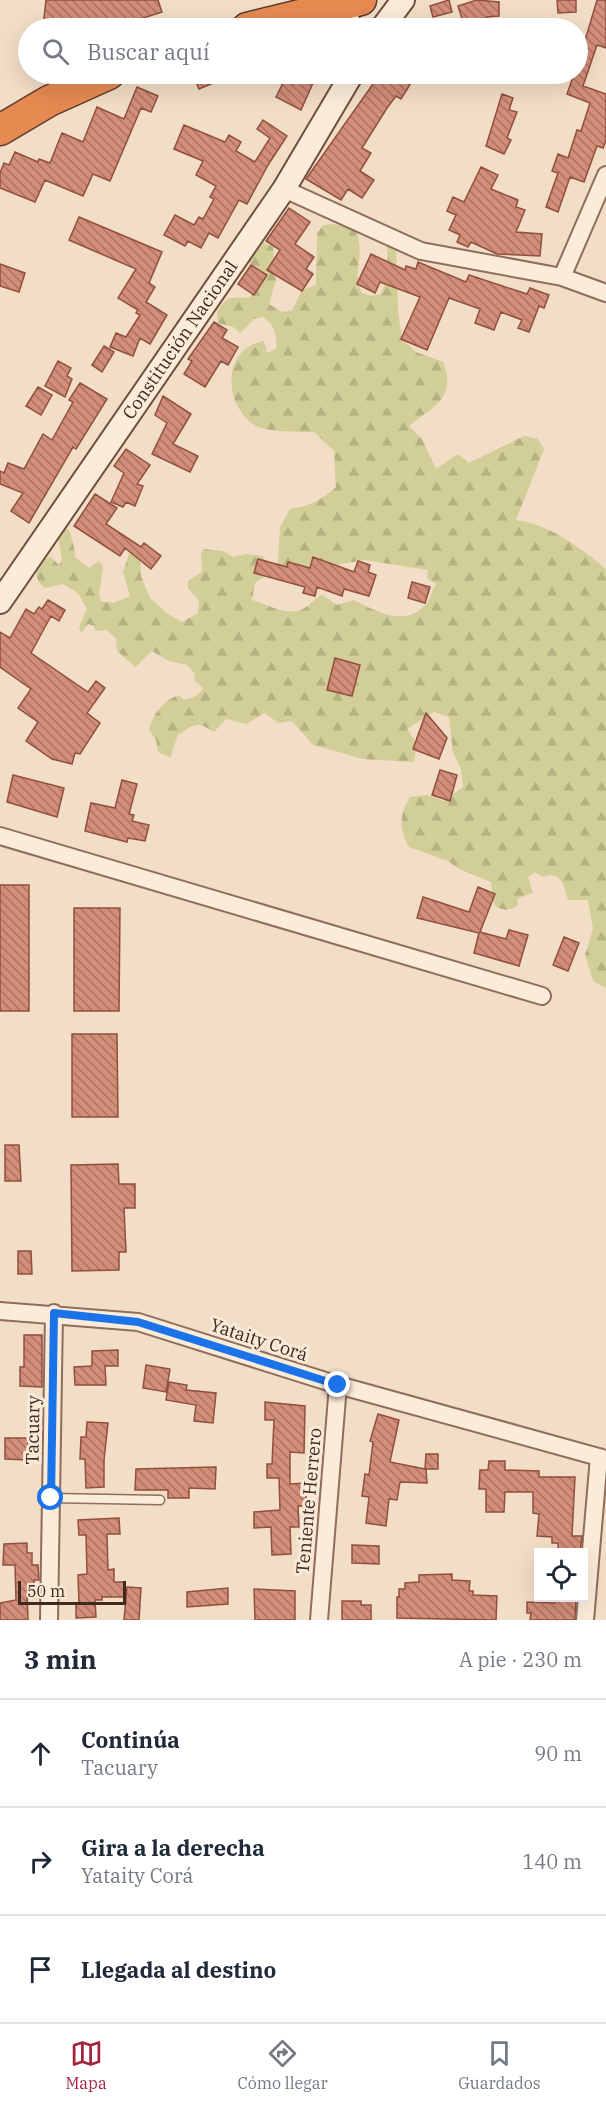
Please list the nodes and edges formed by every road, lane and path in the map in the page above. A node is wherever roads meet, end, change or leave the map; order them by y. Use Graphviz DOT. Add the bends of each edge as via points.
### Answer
graph roads {
  1 [pos="403,0"];
  2 [pos="351,8"];
  3 [pos="299,18"];
  4 [pos="390,18"];
  5 [pos="87,84"];
  6 [pos="346,84"];
  7 [pos="0,130"];
  8 [pos="606,175"];
  9 [pos="284,189"];
  10 [pos="562,278"];
  11 [pos="606,293"];
  12 [pos="0,602"];
  13 [pos="0,836"];
  14 [pos="542,996"];
  15 [pos="0,1311"];
  16 [pos="54,1313"];
  17 [pos="338,1385"];
  18 [pos="602,1458"];
  19 [pos="51,1498"];
  20 [pos="160,1500"];
  21 [pos="49,1620"];
  22 [pos="319,1620"];
  23 [pos="585,1620"];
  1 -- 4 [label="street"];
  2 -- 3 [label="highway"];
  5 -- 7 [label="highway"];
  6 -- 9 [label="street, Constitución Nacional"];
  8 -- 10 [label="street"];
  9 -- 10 [label="street" via="421,251"];
  9 -- 12 [label="street, Constitución Nacional"];
  10 -- 11 [label="street"];
  13 -- 14 [label="street"];
  15 -- 16 [label="street, Yataity Corá"];
  16 -- 17 [label="street, Yataity Corá" via="138,1322"];
  16 -- 19 [label="street, Tacuary"];
  17 -- 18 [label="street, Yataity Corá"];
  17 -- 22 [label="street, Teniente Herrero"];
  18 -- 23 [label="street"];
  19 -- 20 [label="lane"];
  19 -- 21 [label="street, Tacuary"];
}
